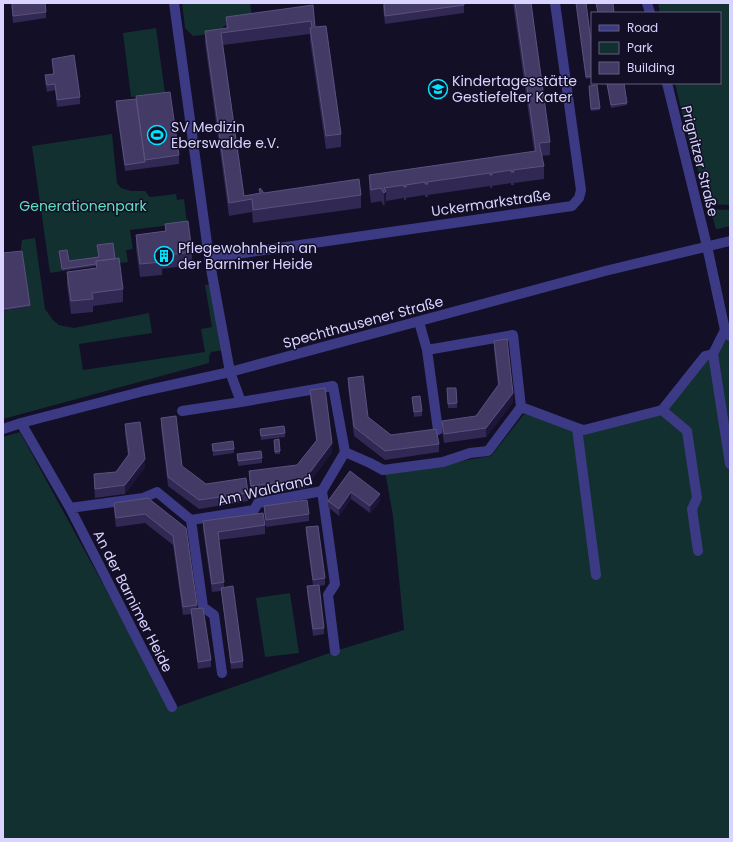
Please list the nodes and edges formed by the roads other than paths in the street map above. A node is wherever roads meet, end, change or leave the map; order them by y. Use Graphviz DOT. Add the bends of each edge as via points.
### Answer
graph roads {
  1 [pos="174,3"];
  2 [pos="555,3"];
  3 [pos="667,84"];
  4 [pos="730,241"];
  5 [pos="707,246"];
  6 [pos="209,258"];
  7 [pos="419,322"];
  8 [pos="727,333"];
  9 [pos="427,350"];
  10 [pos="713,354"];
  11 [pos="230,372"];
  12 [pos="241,402"];
  13 [pos="521,407"];
  14 [pos="662,410"];
  15 [pos="182,411"];
  16 [pos="21,423"];
  17 [pos="578,428"];
  18 [pos="3,429"];
  19 [pos="438,430"];
  20 [pos="345,452"];
  21 [pos="730,464"];
  22 [pos="322,491"];
  23 [pos="70,508"];
  24 [pos="191,520"];
  25 [pos="698,551"];
  26 [pos="596,575"];
  27 [pos="335,651"];
  28 [pos="222,673"];
  29 [pos="172,707"];
  1 -- 6 [label="street"];
  2 -- 6 [label="street, Uckermarkstraße" via="581,190 579,198 572,206"];
  3 -- 5 [label="street, Prignitzer Straße"];
  4 -- 5 [label="street, Spechthausener Straße"];
  5 -- 7 [label="street, Spechthausener Straße"];
  5 -- 8 [label="street, Prignitzer Straße"];
  6 -- 11 [label="street"];
  7 -- 9 [label="street"];
  7 -- 11 [label="street, Spechthausener Straße"];
  8 -- 10 [label="street"];
  9 -- 13 [label="street" via="513,335"];
  9 -- 19 [label="street"];
  10 -- 14 [label="street" via="705,356"];
  10 -- 21 [label="street"];
  11 -- 12 [label="street"];
  11 -- 16 [label="street, Spechthausener Straße"];
  12 -- 15 [label="street"];
  12 -- 20 [label="street" via="333,386"];
  13 -- 17 [label="street"];
  13 -- 20 [label="street" via="488,451 470,453 443,462 383,470"];
  14 -- 17 [label="street" via="584,430"];
  14 -- 25 [label="street" via="687,431 697,498 692,509"];
  16 -- 18 [label="street, Spechthausener Straße"];
  16 -- 23 [label="street, An der Barnimer Heide"];
  17 -- 26 [label="street"];
  20 -- 22 [label="street"];
  22 -- 24 [label="street, Am Waldrand" via="258,504 254,510"];
  22 -- 27 [label="street" via="335,584 328,595"];
  23 -- 24 [label="street" via="143,498 157,492"];
  23 -- 29 [label="street, An der Barnimer Heide"];
  24 -- 28 [label="street" via="203,607 214,615"];
}
